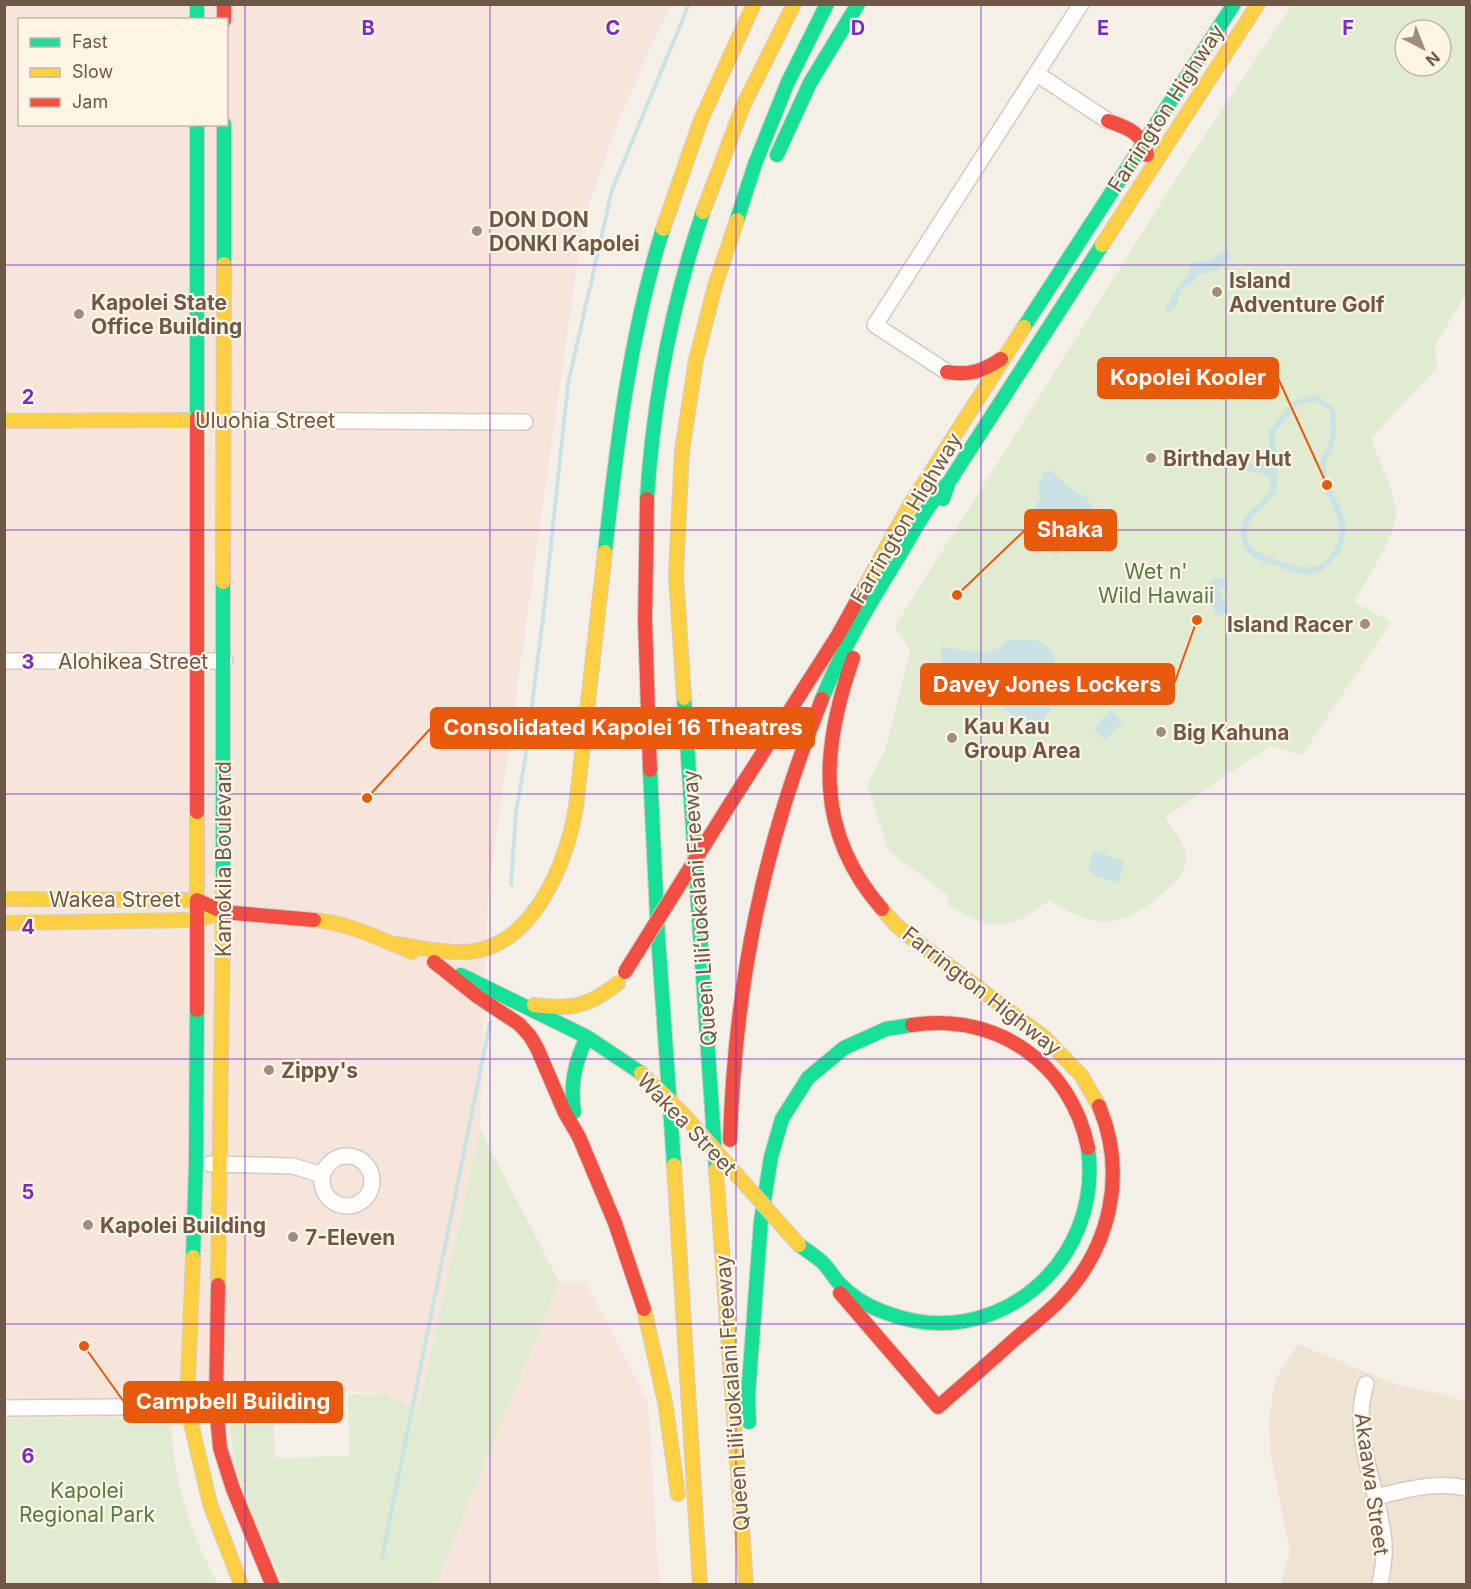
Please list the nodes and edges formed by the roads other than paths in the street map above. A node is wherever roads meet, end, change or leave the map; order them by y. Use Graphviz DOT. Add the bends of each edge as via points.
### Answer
graph roads {
  1 [pos="754,4"];
  2 [pos="762,4"];
  3 [pos="794,4"];
  4 [pos="827,4"];
  5 [pos="858,4"];
  6 [pos="1081,4"];
  7 [pos="1234,4"];
  8 [pos="1258,4"];
  9 [pos="724,65"];
  10 [pos="1037,74"];
  11 [pos="1169,105"];
  12 [pos="1108,121"];
  13 [pos="197,126"];
  14 [pos="224,126"];
  15 [pos="1128,127"];
  16 [pos="1144,142"];
  17 [pos="772,165"];
  18 [pos="1124,173"];
  19 [pos="1145,178"];
  20 [pos="763,186"];
  21 [pos="666,214"];
  22 [pos="715,286"];
  23 [pos="1006,356"];
  24 [pos="947,372"];
  25 [pos="966,418"];
  26 [pos="197,420"];
  27 [pos="224,420"];
  28 [pos="4,421"];
  29 [pos="525,422"];
  30 [pos="630,459"];
  31 [pos="949,482"];
  32 [pos="632,599"];
  33 [pos="4,661"];
  34 [pos="225,661"];
  35 [pos="198,662"];
  36 [pos="653,868"];
  37 [pos="4,899"];
  38 [pos="197,900"];
  39 [pos="223,912"];
  40 [pos="197,920"];
  41 [pos="4,923"];
  42 [pos="396,944"];
  43 [pos="434,962"];
  44 [pos="622,978"];
  45 [pos="522,1004"];
  46 [pos="603,1010"];
  47 [pos="590,1033"];
  48 [pos="579,1137"];
  49 [pos="196,1164"];
  50 [pos="220,1164"];
  51 [pos="322,1175"];
  52 [pos="799,1245"];
  53 [pos="729,1384"];
  54 [pos="1366,1384"];
  55 [pos="188,1406"];
  56 [pos="216,1406"];
  57 [pos="938,1407"];
  58 [pos="4,1408"];
  59 [pos="750,1432"];
  60 [pos="1467,1488"];
  61 [pos="753,1491"];
  62 [pos="1375,1497"];
  63 [pos="679,1510"];
  64 [pos="241,1584"];
  65 [pos="272,1584"];
  66 [pos="700,1584"];
  67 [pos="746,1584"];
  68 [pos="759,1584"];
  69 [pos="1380,1584"];
  1 -- 9 [label="main road"];
  2 -- 9 [label="main road"];
  3 -- 36 [label="main road, Queen Liliʻuokalani Freeway" via="772,42 724,156 681,288 663,366 652,440 644,619"];
  4 -- 22 [label="main road, Queen Liliʻuokalani Freeway" via="788,82 755,164"];
  5 -- 17 [label="main road" via="810,82"];
  6 -- 10 [label="street"];
  7 -- 11 [label="main road, Farrington Highway"];
  8 -- 19 [label="main road, Farrington Highway"];
  9 -- 21 [label="main road"];
  10 -- 12 [label="street"];
  10 -- 24 [label="street" via="875,325"];
  11 -- 15 [label="main road"];
  11 -- 16 [label="main road, Farrington Highway"];
  12 -- 15 [label="main road"];
  12 -- 18 [label="main road" via="1124,143"];
  13 -- 26 [label="main road, Kamokila Boulevard"];
  14 -- 27 [label="main road, Kamokila Boulevard"];
  15 -- 16 [label="main road"];
  16 -- 18 [label="main road, Farrington Highway"];
  16 -- 19 [label="main road"];
  18 -- 23 [label="main road, Farrington Highway"];
  19 -- 31 [label="main road, Farrington Highway"];
  20 -- 22 [label="main road"];
  21 -- 30 [label="main road"];
  21 -- 42 [label="main road" via="637,324 619,428 580,776 563,859 522,926 497,945 474,951"];
  22 -- 53 [label="main road, Queen Liliʻuokalani Freeway" via="696,360 682,451 676,575"];
  23 -- 24 [label="main road" via="980,372"];
  23 -- 25 [label="main road, Farrington Highway"];
  24 -- 25 [label="main road" via="961,395"];
  25 -- 44 [label="main road, Farrington Highway, bridge" via="908,508 838,635"];
  26 -- 27 [label="main road, Uluohia Street"];
  26 -- 28 [label="main road, Uluohia Street"];
  26 -- 35 [label="main road, Kamokila Boulevard"];
  27 -- 29 [label="street, Uluohia Street"];
  27 -- 34 [label="main road, Kamokila Boulevard"];
  31 -- 53 [label="main road" via="933,499 890,571 829,684 778,822 754,918 730,1108"];
  31 -- 57 [label="main road, Farrington Highway" via="865,632 844,681 832,722 829,801 838,838 854,873 876,905 896,925 1070,1060 1101,1109 1114,1168 1107,1222 1084,1271 1061,1299"];
  32 -- 36 [label="main road" via="640,756"];
  33 -- 35 [label="street, Alohikea Street"];
  34 -- 35 [label="street, Alohikea Street"];
  34 -- 39 [label="main road, Kamokila Boulevard"];
  35 -- 38 [label="main road, Kamokila Boulevard"];
  36 -- 66 [label="main road, Queen Liliʻuokalani Freeway"];
  37 -- 38 [label="main road, Wakea Street"];
  38 -- 39 [label="main road, Wakea Street"];
  38 -- 40 [label="main road, Kamokila Boulevard"];
  39 -- 40 [label="main road, Wakea Street"];
  39 -- 42 [label="main road, Wakea Street" via="327,921"];
  39 -- 50 [label="main road, Kamokila Boulevard"];
  40 -- 41 [label="main road, Wakea Street"];
  40 -- 49 [label="main road, Kamokila Boulevard"];
  42 -- 43 [label="main road, Wakea Street"];
  43 -- 45 [label="main road, Wakea Street"];
  43 -- 48 [label="main road" via="529,1035"];
  44 -- 45 [label="main road" via="603,996 582,1006"];
  44 -- 46 [label="main road, Farrington Highway"];
  45 -- 47 [label="main road, Wakea Street"];
  47 -- 48 [label="main road" via="575,1061 572,1076"];
  47 -- 52 [label="main road, Wakea Street, bridge" via="683,1114"];
  48 -- 63 [label="main road" via="626,1252 652,1338 668,1407"];
  49 -- 50 [label="street"];
  49 -- 55 [label="main road, Kamokila Boulevard"];
  50 -- 51 [label="street" via="293,1166"];
  50 -- 56 [label="main road, Kamokila Boulevard"];
  52 -- 57 [label="main road, Wakea Street"];
  52 -- 59 [label="main road" via="857,1298 905,1319 958,1322 1008,1307 1050,1275 1082,1222 1090,1161 1077,1111 1059,1080 1034,1055 1005,1037 971,1025 939,1021 894,1026 864,1036 822,1064 790,1102 772,1149 759,1229 748,1397"];
  53 -- 67 [label="main road, Queen Liliʻuokalani Freeway"];
  54 -- 62 [label="street, Akaawa Street" via="1362,1434"];
  55 -- 56 [label="street"];
  55 -- 58 [label="street"];
  55 -- 64 [label="main road, Kamokila Boulevard" via="210,1504"];
  56 -- 65 [label="main road, Kamokila Boulevard" via="220,1448"];
  60 -- 62 [label="street" via="1422,1486"];
  61 -- 68 [label="main road"];
  62 -- 69 [label="street, Akaawa Street" via="1384,1542"];
}
